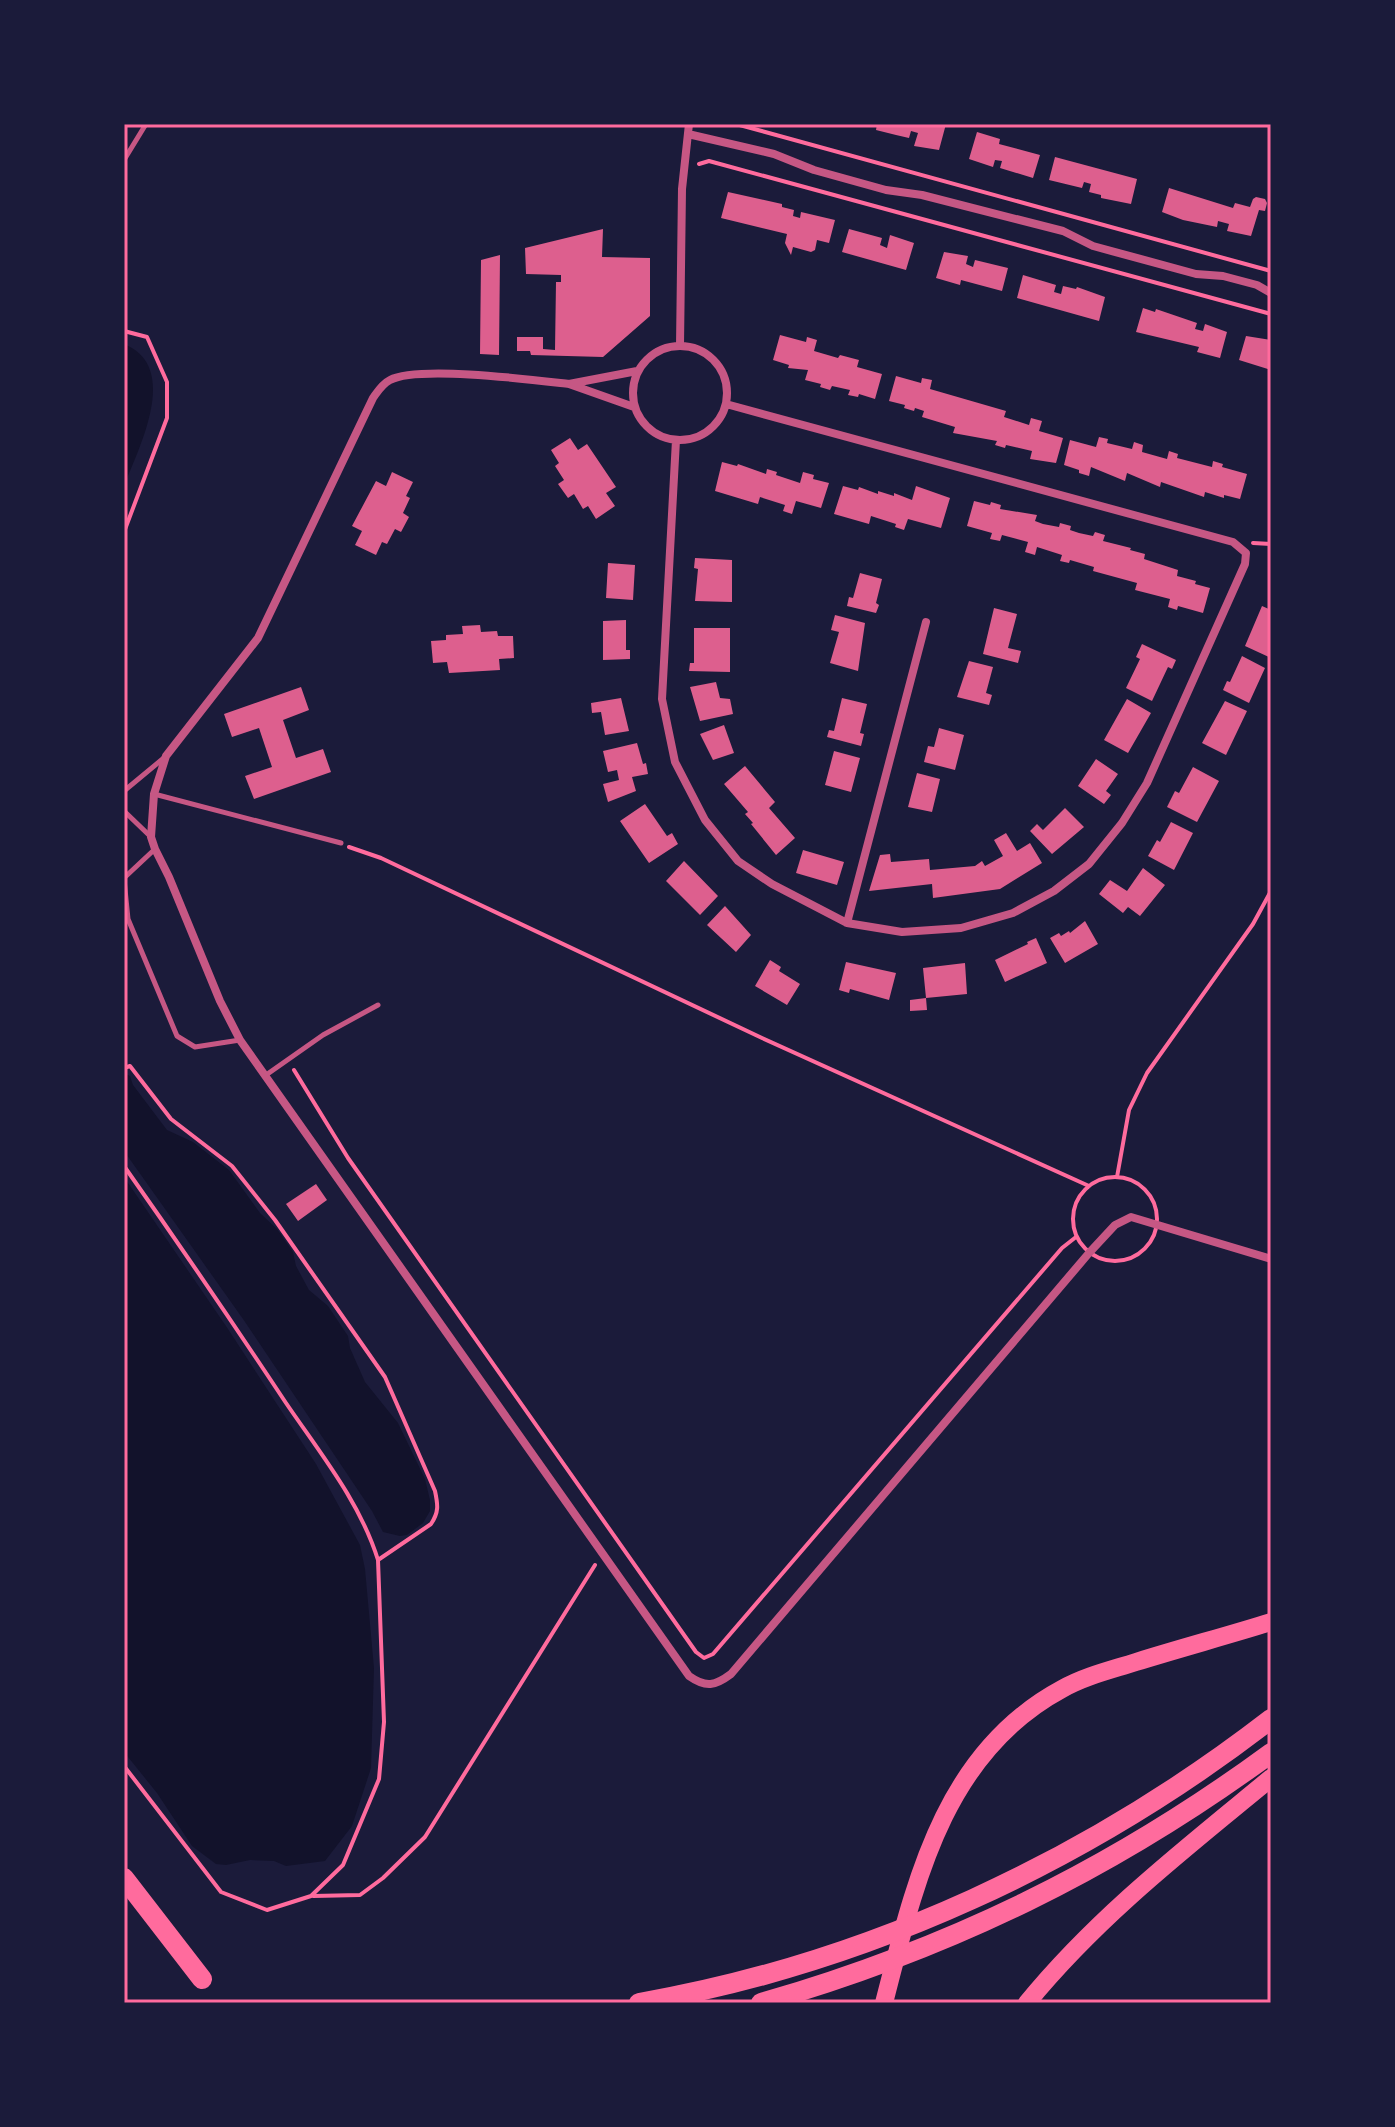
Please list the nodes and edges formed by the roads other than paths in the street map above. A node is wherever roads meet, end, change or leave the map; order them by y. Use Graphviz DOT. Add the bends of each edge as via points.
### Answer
graph roads {
  1 [pos="146,124"];
  2 [pos="688,129"];
  3 [pos="124,160"];
  4 [pos="1271,293"];
  5 [pos="680,346"];
  6 [pos="637,371"];
  7 [pos="569,384"];
  8 [pos="726,404"];
  9 [pos="634,407"];
  10 [pos="676,440"];
  11 [pos="926,622"];
  12 [pos="166,756"];
  13 [pos="124,791"];
  14 [pos="154,794"];
  15 [pos="124,811"];
  16 [pos="151,837"];
  17 [pos="341,843"];
  18 [pos="155,849"];
  19 [pos="124,879"];
  20 [pos="847,923"];
  21 [pos="378,1005"];
  22 [pos="240,1040"];
  23 [pos="266,1075"];
  24 [pos="1271,1259"];
  25 [pos="1271,1622"];
  26 [pos="1271,1719"];
  27 [pos="1271,1753"];
  28 [pos="1271,1778"];
  29 [pos="124,1878"];
  30 [pos="202,1979"];
  31 [pos="639,2003"];
  32 [pos="761,2003"];
  33 [pos="884,2003"];
  34 [pos="1027,2003"];
  1 -- 3 [label="lane"];
  2 -- 4 [label="street" via="814,170 1063,231 1093,246 1196,274 1223,276"];
  2 -- 5 [label="street"];
  5 -- 6 [label="street" via="663,349"];
  5 -- 8 [label="street" via="701,350 717,364 726,383"];
  6 -- 7 [label="street"];
  6 -- 9 [label="street"];
  7 -- 9 [label="street"];
  7 -- 12 [label="street" via="416,373 381,387 258,638"];
  8 -- 10 [label="street" via="708,432"];
  8 -- 20 [label="street" via="1233,542 1246,553 1147,783 1089,864 1013,913 961,928 902,932"];
  9 -- 10 [label="street" via="658,435"];
  10 -- 20 [label="street" via="662,699 675,762 705,820 738,861"];
  11 -- 20 [label="street"];
  12 -- 13 [label="lane"];
  12 -- 14 [label="street"];
  14 -- 16 [label="street"];
  14 -- 17 [label="lane"];
  15 -- 16 [label="lane"];
  16 -- 18 [label="street"];
  18 -- 19 [label="lane"];
  18 -- 22 [label="street"];
  19 -- 22 [label="lane" via="128,919 177,1036 195,1047"];
  21 -- 23 [label="lane"];
  22 -- 23 [label="street"];
  23 -- 24 [label="street" via="689,1676 700,1684 718,1684 731,1674 1123,1219 1131,1217"];
  25 -- 33 [label="highway" via="1062,1689 982,1753 935,1831"];
  26 -- 31 [label="highway" via="1113,1827 974,1900 773,1972"];
  27 -- 32 [label="highway" via="1109,1860 1006,1914 881,1966"];
  28 -- 34 [label="highway" via="1136,1890"];
  29 -- 30 [label="highway"];
}
